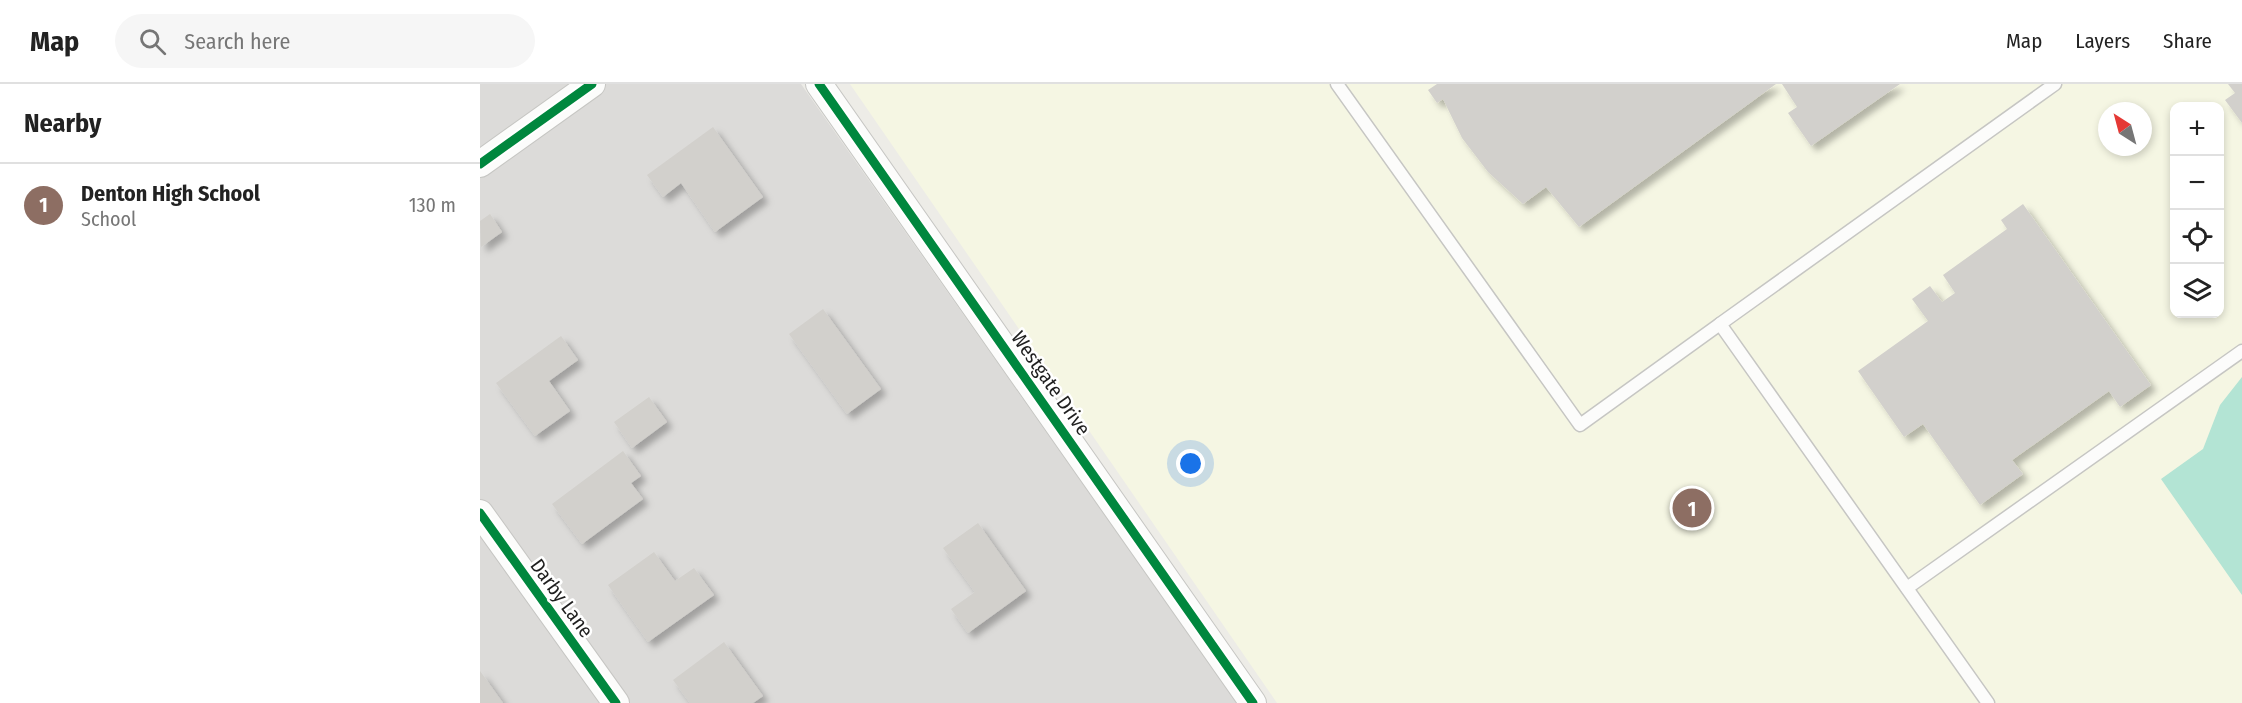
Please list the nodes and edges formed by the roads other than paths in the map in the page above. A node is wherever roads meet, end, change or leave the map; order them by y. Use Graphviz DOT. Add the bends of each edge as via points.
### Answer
graph roads {
  1 [pos="592,84"];
  2 [pos="819,84"];
  3 [pos="1337,84"];
  4 [pos="2055,84"];
  5 [pos="480,164"];
  6 [pos="1720,324"];
  7 [pos="2242,351"];
  8 [pos="480,513"];
  9 [pos="1907,588"];
  10 [pos="616,703"];
  11 [pos="1253,703"];
  12 [pos="1988,703"];
  1 -- 5 [label="street"];
  2 -- 11 [label="street, Westgate Drive"];
  3 -- 6 [label="lane" via="1580,425"];
  4 -- 6 [label="lane"];
  6 -- 9 [label="lane"];
  7 -- 9 [label="lane"];
  8 -- 10 [label="street, Darby Lane"];
  9 -- 12 [label="lane"];
}
